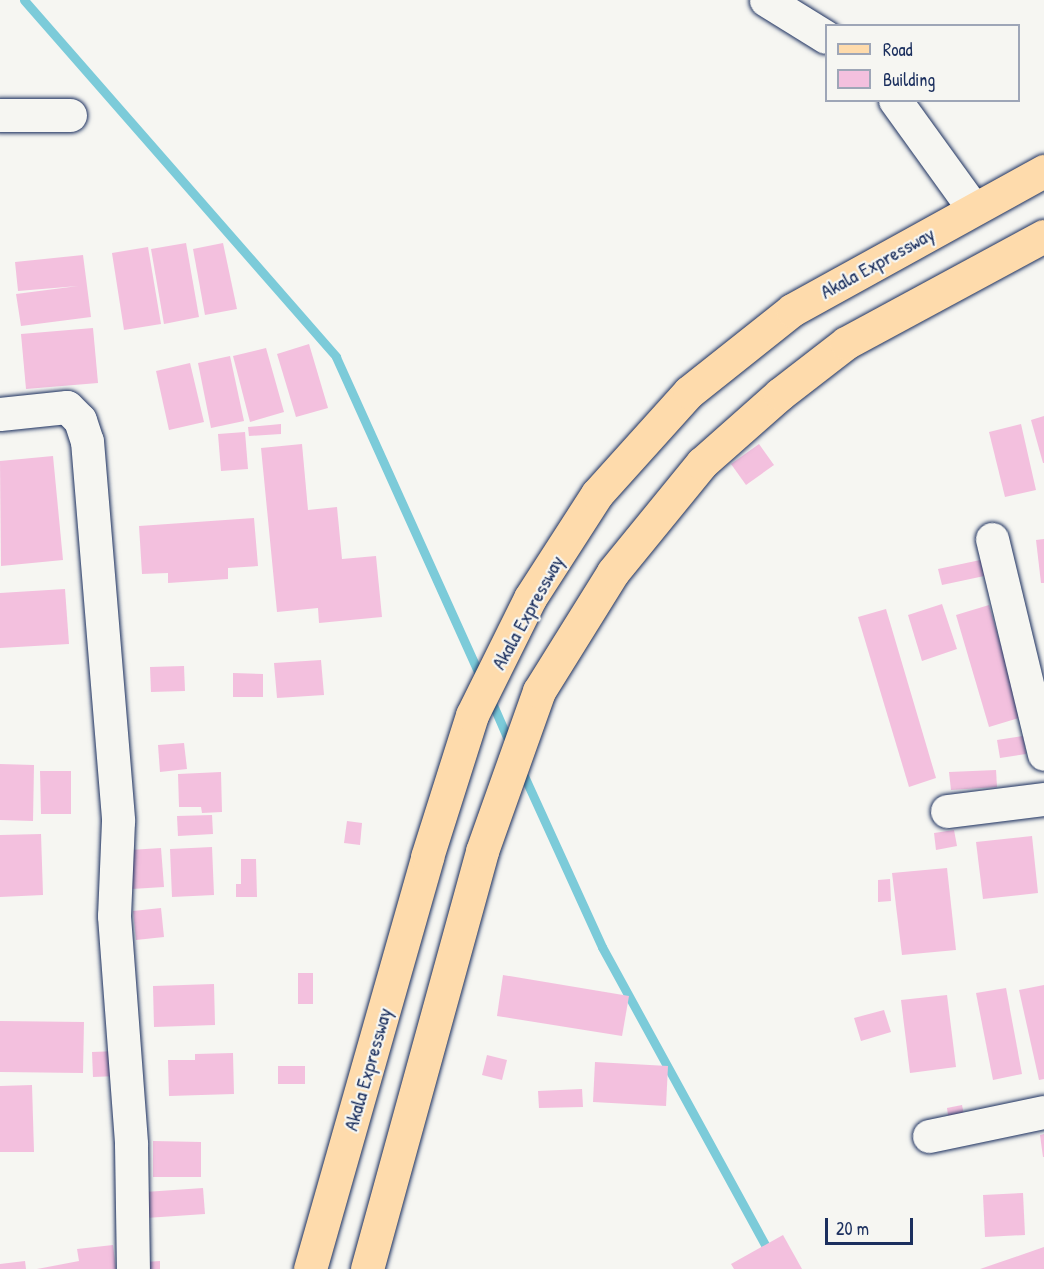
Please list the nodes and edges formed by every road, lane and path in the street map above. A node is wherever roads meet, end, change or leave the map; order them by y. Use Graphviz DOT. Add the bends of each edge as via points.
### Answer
graph roads {
  1 [pos="766,0"];
  2 [pos="825,36"];
  3 [pos="896,102"];
  4 [pos="0,115"];
  5 [pos="70,115"];
  6 [pos="1044,171"];
  7 [pos="973,208"];
  8 [pos="1044,236"];
  9 [pos="0,414"];
  10 [pos="992,539"];
  11 [pos="1044,754"];
  12 [pos="1044,799"];
  13 [pos="947,811"];
  14 [pos="1044,1112"];
  15 [pos="929,1136"];
  16 [pos="133,1269"];
  17 [pos="310,1269"];
  18 [pos="367,1269"];
  1 -- 2 [label="street"];
  3 -- 7 [label="street"];
  4 -- 5 [label="street"];
  6 -- 7 [label="main road, Akala Expressway"];
  7 -- 17 [label="main road, Akala Expressway" via="792,310 689,392 597,494 530,598 472,715"];
  8 -- 18 [label="main road" via="846,343 702,463 613,572 537,697 511,768 482,851"];
  9 -- 16 [label="street" via="67,407 80,420 87,441 118,820 114,916 131,1144"];
  10 -- 11 [label="street"];
  12 -- 13 [label="street"];
  14 -- 15 [label="street"];
}
